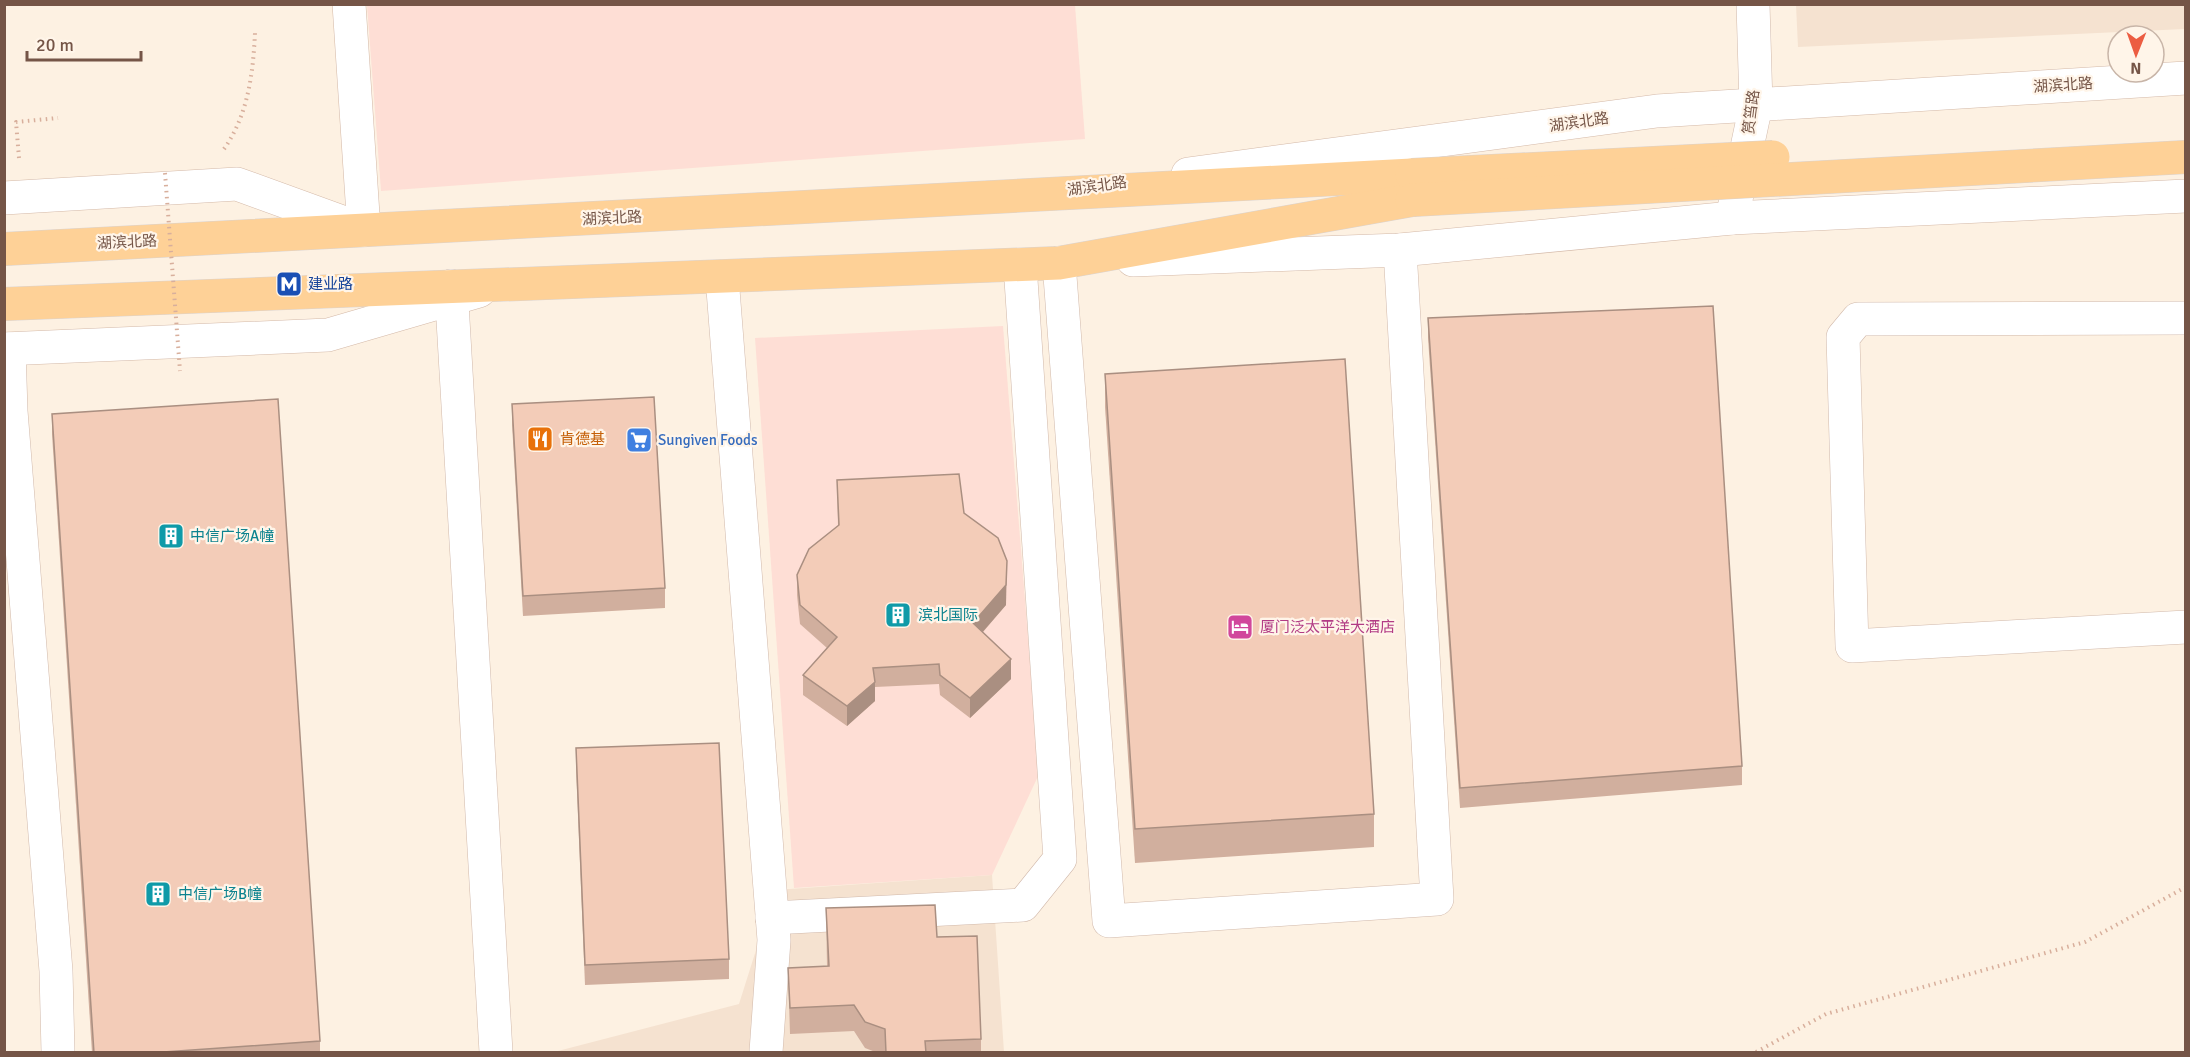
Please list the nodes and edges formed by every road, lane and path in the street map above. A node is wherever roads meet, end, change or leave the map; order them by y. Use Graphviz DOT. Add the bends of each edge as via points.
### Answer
graph roads {
  1 [pos="349,4"];
  2 [pos="1753,4"];
  3 [pos="255,33"];
  4 [pos="2186,78"];
  5 [pos="1756,105"];
  6 [pos="58,118"];
  7 [pos="2186,137"];
  8 [pos="2186,157"];
  9 [pos="19,158"];
  10 [pos="217,158"];
  11 [pos="175,172"];
  12 [pos="1412,188"];
  13 [pos="1041,194"];
  14 [pos="2186,196"];
  15 [pos="4,198"];
  16 [pos="1732,218"];
  17 [pos="364,230"];
  18 [pos="4,249"];
  19 [pos="1400,250"];
  20 [pos="1059,263"];
  21 [pos="1020,265"];
  22 [pos="722,276"];
  23 [pos="451,293"];
  24 [pos="4,304"];
  25 [pos="2186,318"];
  26 [pos="7,349"];
  27 [pos="180,370"];
  28 [pos="2186,627"];
  29 [pos="2186,887"];
  30 [pos="772,918"];
  31 [pos="58,1053"];
  32 [pos="496,1053"];
  33 [pos="766,1053"];
  34 [pos="1756,1053"];
  1 -- 17 [label="street"];
  2 -- 5 [label="street, 筼筜路"];
  3 -- 10 [label="path" via="246,103 234,134"];
  4 -- 5 [label="street, 湖滨北路"];
  5 -- 13 [label="street, 湖滨北路" via="1657,111"];
  5 -- 16 [label="street, 筼筜路"];
  6 -- 9 [label="path" via="16,122"];
  7 -- 12 [label="main road, bridge"];
  8 -- 12 [label="main road, bridge"];
  11 -- 27 [label="path, bridge" via="165,173"];
  12 -- 13 [label="main road"];
  12 -- 20 [label="main road"];
  13 -- 17 [label="main road, 湖滨北路"];
  14 -- 16 [label="street"];
  15 -- 17 [label="street" via="237,184"];
  16 -- 19 [label="street"];
  17 -- 18 [label="main road, 湖滨北路"];
  19 -- 20 [label="street"];
  19 -- 20 [label="street" via="1437,899 1109,921"];
  20 -- 21 [label="main road"];
  21 -- 22 [label="main road"];
  21 -- 30 [label="street" via="1060,859 1023,905"];
  22 -- 23 [label="main road" via="498,285"];
  22 -- 30 [label="street"];
  23 -- 24 [label="main road"];
  23 -- 26 [label="street" via="328,335"];
  23 -- 32 [label="street"];
  25 -- 28 [label="street" via="1858,319 1843,337 1852,646"];
  26 -- 31 [label="street" via="56,971"];
  29 -- 34 [label="path" via="2085,942 1826,1014"];
  30 -- 33 [label="street"];
}
